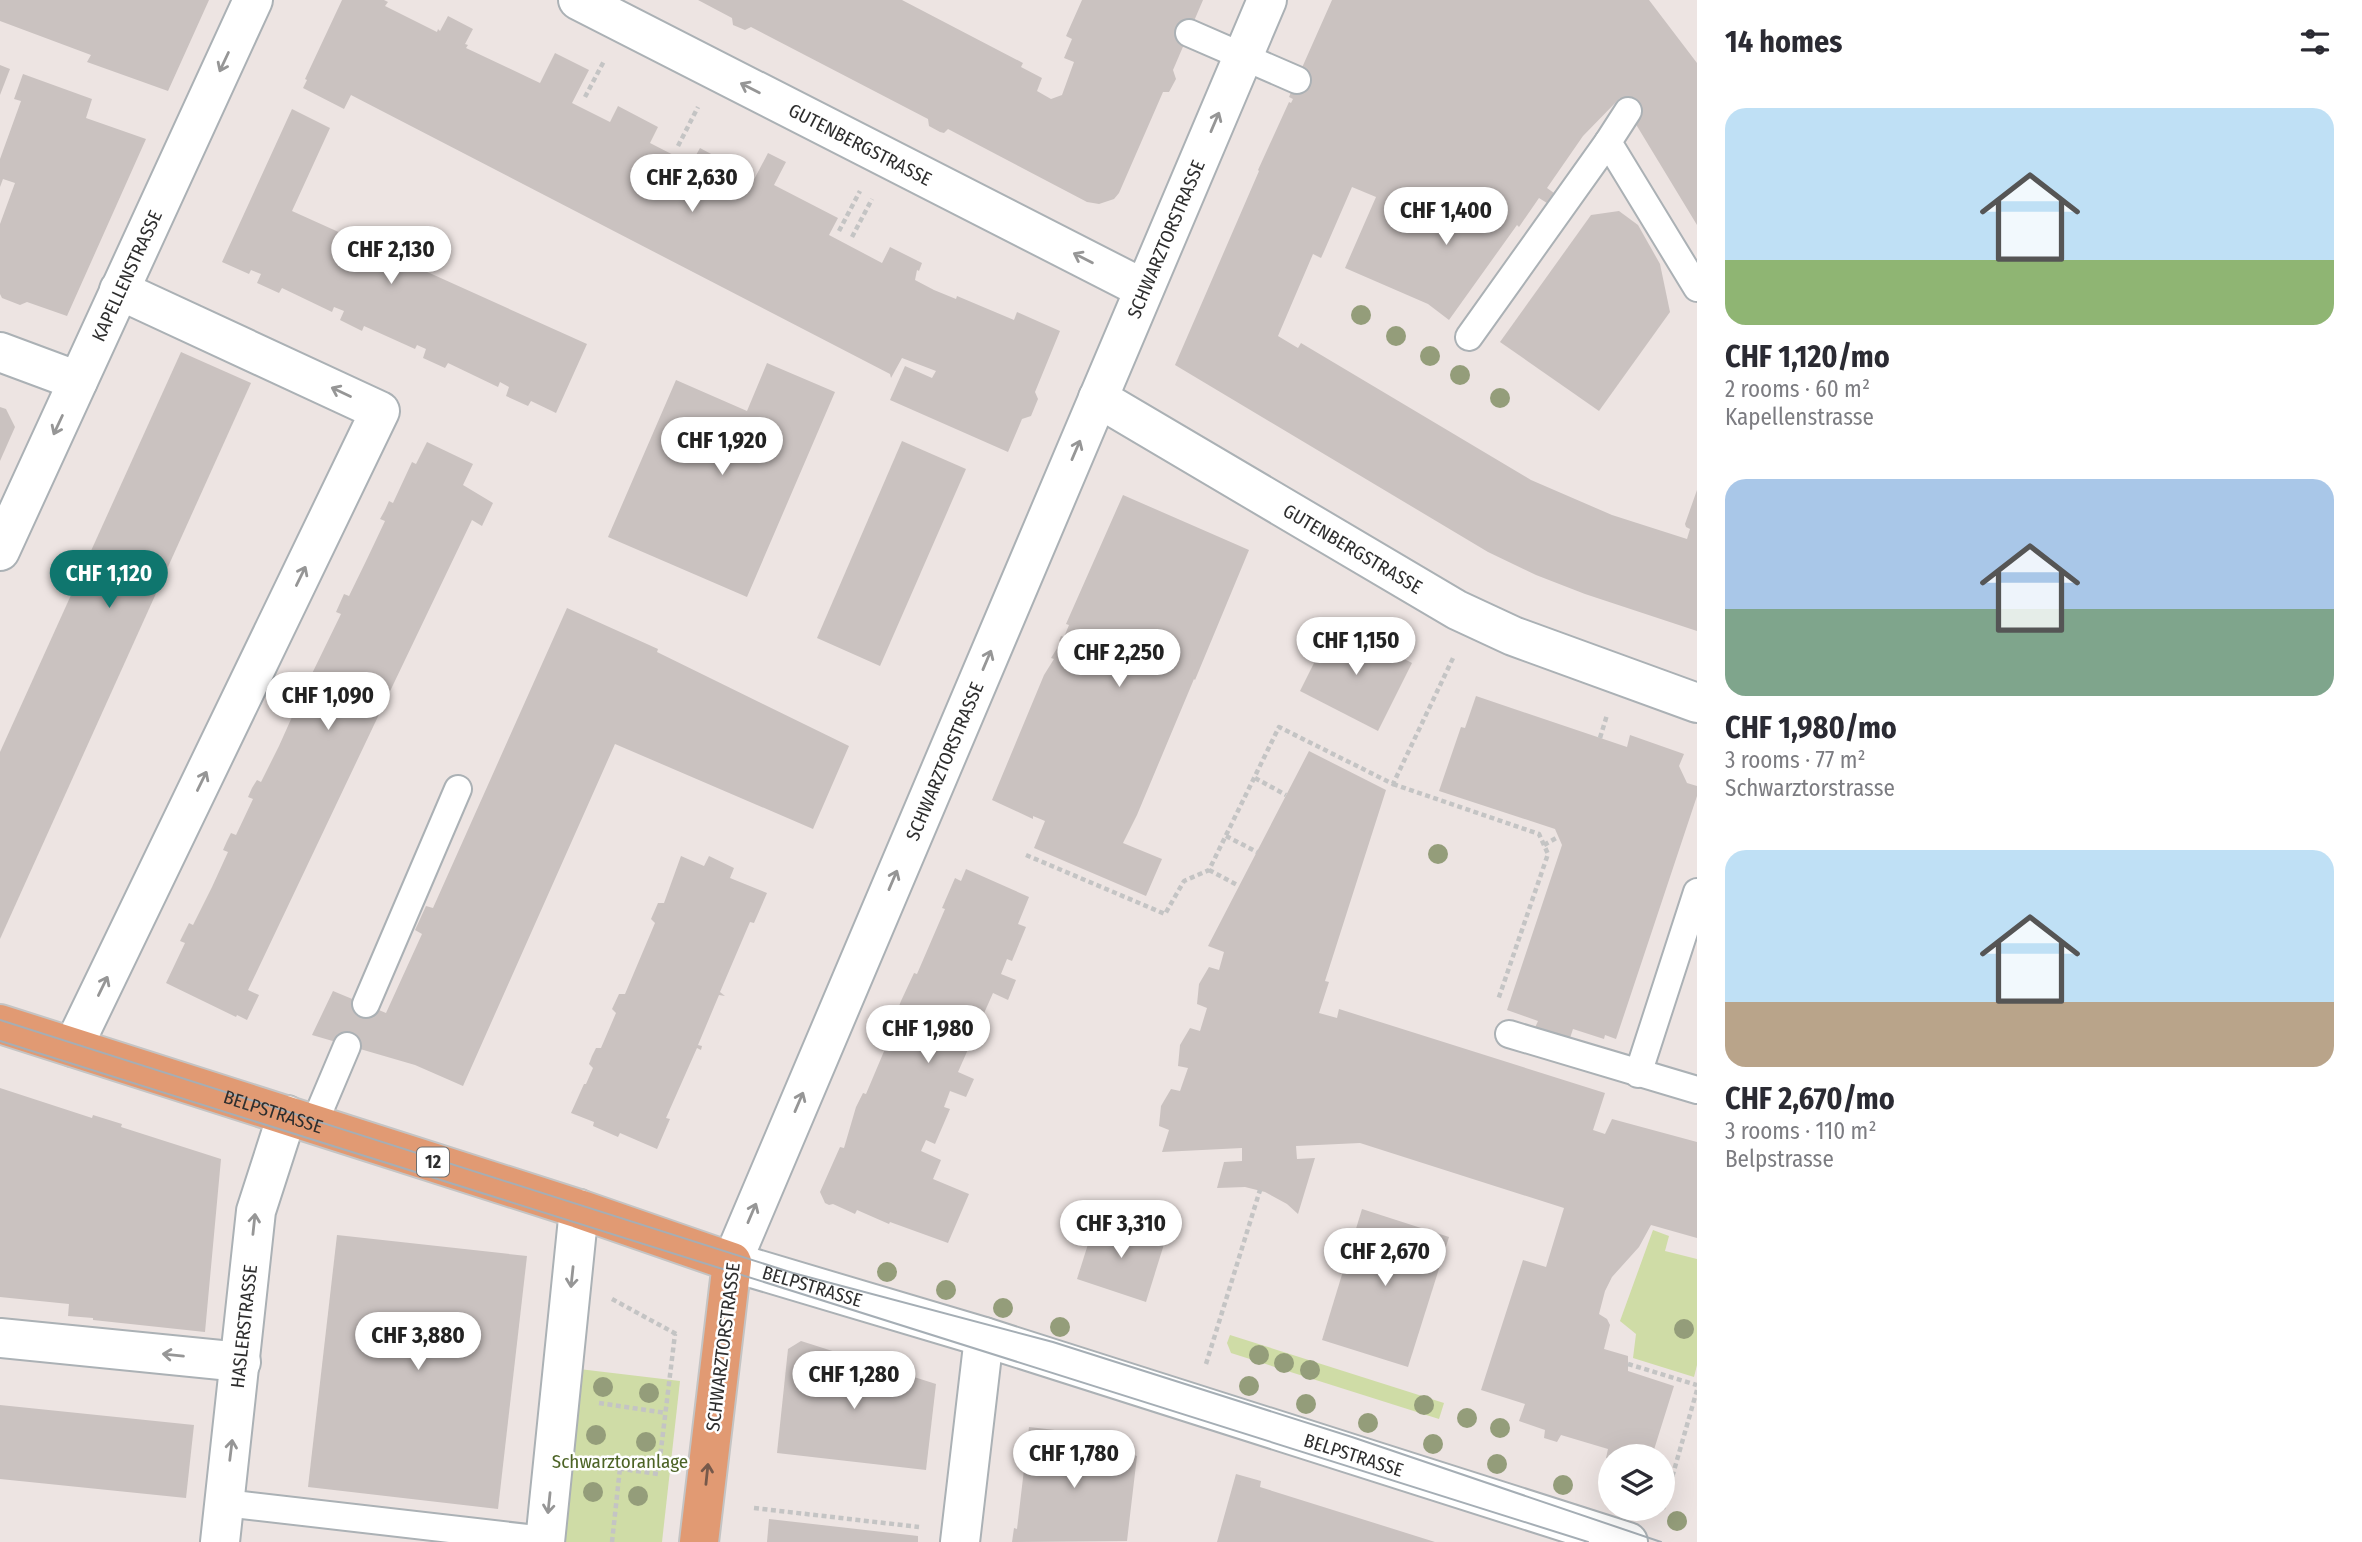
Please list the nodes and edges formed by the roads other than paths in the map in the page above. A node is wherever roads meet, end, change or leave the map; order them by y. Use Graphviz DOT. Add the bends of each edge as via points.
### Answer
graph roads {
  1 [pos="253,0"];
  2 [pos="578,0"];
  3 [pos="1267,0"];
  4 [pos="1189,33"];
  5 [pos="1243,57"];
  6 [pos="1297,80"];
  7 [pos="1628,111"];
  8 [pos="1608,142"];
  9 [pos="1697,288"];
  10 [pos="1144,289"];
  11 [pos="119,290"];
  12 [pos="1469,337"];
  13 [pos="0,352"];
  14 [pos="78,381"];
  15 [pos="1098,398"];
  16 [pos="0,551"];
  17 [pos="1697,703"];
  18 [pos="458,789"];
  19 [pos="1697,892"];
  20 [pos="366,1004"];
  21 [pos="0,1024"];
  22 [pos="1509,1034"];
  23 [pos="347,1046"];
  24 [pos="73,1047"];
  25 [pos="1638,1074"];
  26 [pos="1697,1090"];
  27 [pos="300,1119"];
  28 [pos="579,1209"];
  29 [pos="732,1262"];
  30 [pos="984,1337"];
  31 [pos="0,1338"];
  32 [pos="241,1362"];
  33 [pos="225,1503"];
  34 [pos="961,1537"];
  35 [pos="545,1541"];
  36 [pos="220,1542"];
  37 [pos="699,1542"];
  38 [pos="1628,1542"];
  1 -- 11 [label="street, KAPELLENSTRASSE, one-way"];
  10 -- 2 [label="street, GUTENBERGSTRASSE, one-way"];
  3 -- 5 [label="street, SCHWARZTORSTRASSE"];
  4 -- 5 [label="lane"];
  5 -- 6 [label="lane"];
  10 -- 5 [label="street, SCHWARZTORSTRASSE, one-way"];
  7 -- 8 [label="lane"];
  8 -- 9 [label="lane"];
  8 -- 12 [label="lane"];
  10 -- 15 [label="street, SCHWARZTORSTRASSE"];
  11 -- 14 [label="street, KAPELLENSTRASSE"];
  24 -- 11 [label="street, one-way" via="380,411"];
  13 -- 14 [label="street"];
  14 -- 16 [label="street, KAPELLENSTRASSE, one-way"];
  15 -- 17 [label="street, GUTENBERGSTRASSE" via="1472,617"];
  29 -- 15 [label="street, SCHWARZTORSTRASSE, one-way"];
  18 -- 20 [label="lane"];
  19 -- 25 [label="lane"];
  21 -- 24 [label="main road, BELPSTRASSE / 12"];
  22 -- 25 [label="lane"];
  23 -- 27 [label="lane"];
  24 -- 27 [label="main road, BELPSTRASSE / 12"];
  25 -- 26 [label="lane"];
  27 -- 28 [label="main road, BELPSTRASSE / 12"];
  32 -- 27 [label="street, HASLERSTRASSE, one-way" via="256,1210"];
  28 -- 29 [label="main road, BELPSTRASSE / 12"];
  28 -- 35 [label="street, one-way"];
  29 -- 30 [label="street, BELPSTRASSE"];
  37 -- 29 [label="main road, SCHWARZTORSTRASSE, one-way"];
  30 -- 34 [label="street"];
  30 -- 38 [label="street, BELPSTRASSE"];
  32 -- 31 [label="street, one-way"];
  33 -- 32 [label="street, HASLERSTRASSE, one-way"];
  33 -- 35 [label="lane"];
  33 -- 36 [label="street, HASLERSTRASSE"];
}
